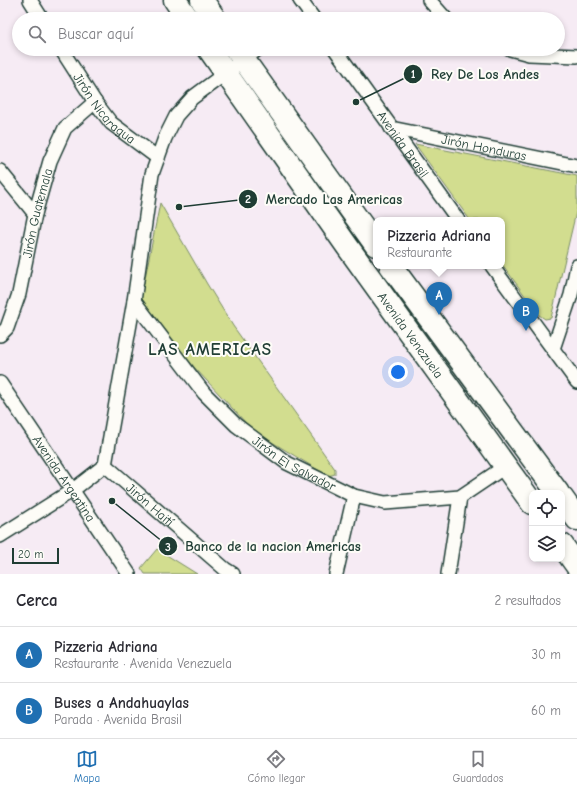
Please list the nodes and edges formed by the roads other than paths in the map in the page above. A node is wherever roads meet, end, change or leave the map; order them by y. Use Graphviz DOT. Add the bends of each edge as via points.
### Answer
graph roads {
  1 [pos="30,0"];
  2 [pos="174,0"];
  3 [pos="202,0"];
  4 [pos="300,0"];
  5 [pos="429,0"];
  6 [pos="38,12"];
  7 [pos="183,12"];
  8 [pos="210,12"];
  9 [pos="306,12"];
  10 [pos="440,12"];
  11 [pos="65,56"];
  12 [pos="214,56"];
  13 [pos="243,56"];
  14 [pos="248,56"];
  15 [pos="340,56"];
  16 [pos="565,56"];
  17 [pos="577,56"];
  18 [pos="226,73"];
  19 [pos="95,102"];
  20 [pos="391,128"];
  21 [pos="158,158"];
  22 [pos="577,166"];
  23 [pos="0,171"];
  24 [pos="35,214"];
  25 [pos="456,217"];
  26 [pos="373,241"];
  27 [pos="577,266"];
  28 [pos="393,269"];
  29 [pos="494,269"];
  30 [pos="134,301"];
  31 [pos="0,335"];
  32 [pos="553,349"];
  33 [pos="577,382"];
  34 [pos="0,383"];
  35 [pos="105,465"];
  36 [pos="506,466"];
  37 [pos="73,490"];
  38 [pos="556,490"];
  39 [pos="354,496"];
  40 [pos="460,497"];
  41 [pos="529,499"];
  42 [pos="565,502"];
  43 [pos="577,519"];
  44 [pos="0,536"];
  45 [pos="565,549"];
  46 [pos="577,566"];
  47 [pos="129,574"];
  48 [pos="234,574"];
  49 [pos="336,574"];
  50 [pos="448,574"];
  1 -- 6 [label="street"];
  2 -- 7 [label="highway"];
  3 -- 8 [label="highway"];
  4 -- 9 [label="street"];
  5 -- 10 [label="street"];
  11 -- 19 [label="street, Jirón Nicaragua"];
  12 -- 18 [label="highway, Avenida Venezuela"];
  13 -- 18 [label="street"];
  14 -- 26 [label="highway"];
  15 -- 20 [label="street, Avenida Brasil"];
  16 -- 17 [label="street"];
  18 -- 21 [label="street" via="192,98 176,116"];
  18 -- 36 [label="highway, Avenida Venezuela"];
  19 -- 21 [label="street, Jirón Nicaragua" via="111,123"];
  19 -- 24 [label="street, Jirón Guatemala" via="65,128 50,161"];
  20 -- 22 [label="street, Jirón Honduras"];
  20 -- 25 [label="street, Avenida Brasil"];
  21 -- 30 [label="street" via="152,174"];
  23 -- 24 [label="street"];
  24 -- 31 [label="street, Jirón Guatemala" via="19,294 7,328"];
  27 -- 32 [label="street" via="571,295"];
  28 -- 38 [label="highway, Avenida Venezuela"];
  29 -- 32 [label="street"];
  30 -- 35 [label="street"];
  30 -- 39 [label="street, Jirón El Salvador" via="204,393 236,425 287,463"];
  32 -- 33 [label="street"];
  34 -- 37 [label="street, Avenida Argentina"];
  35 -- 37 [label="street"];
  35 -- 48 [label="street, Jirón Haití"];
  36 -- 40 [label="street"];
  36 -- 41 [label="highway, Avenida Venezuela"];
  37 -- 44 [label="street"];
  37 -- 47 [label="street, Avenida Argentina"];
  39 -- 40 [label="street, Jirón El Salvador" via="385,502"];
  39 -- 49 [label="street"];
  40 -- 50 [label="street"];
  42 -- 43 [label="highway"];
  45 -- 46 [label="highway"];
}
